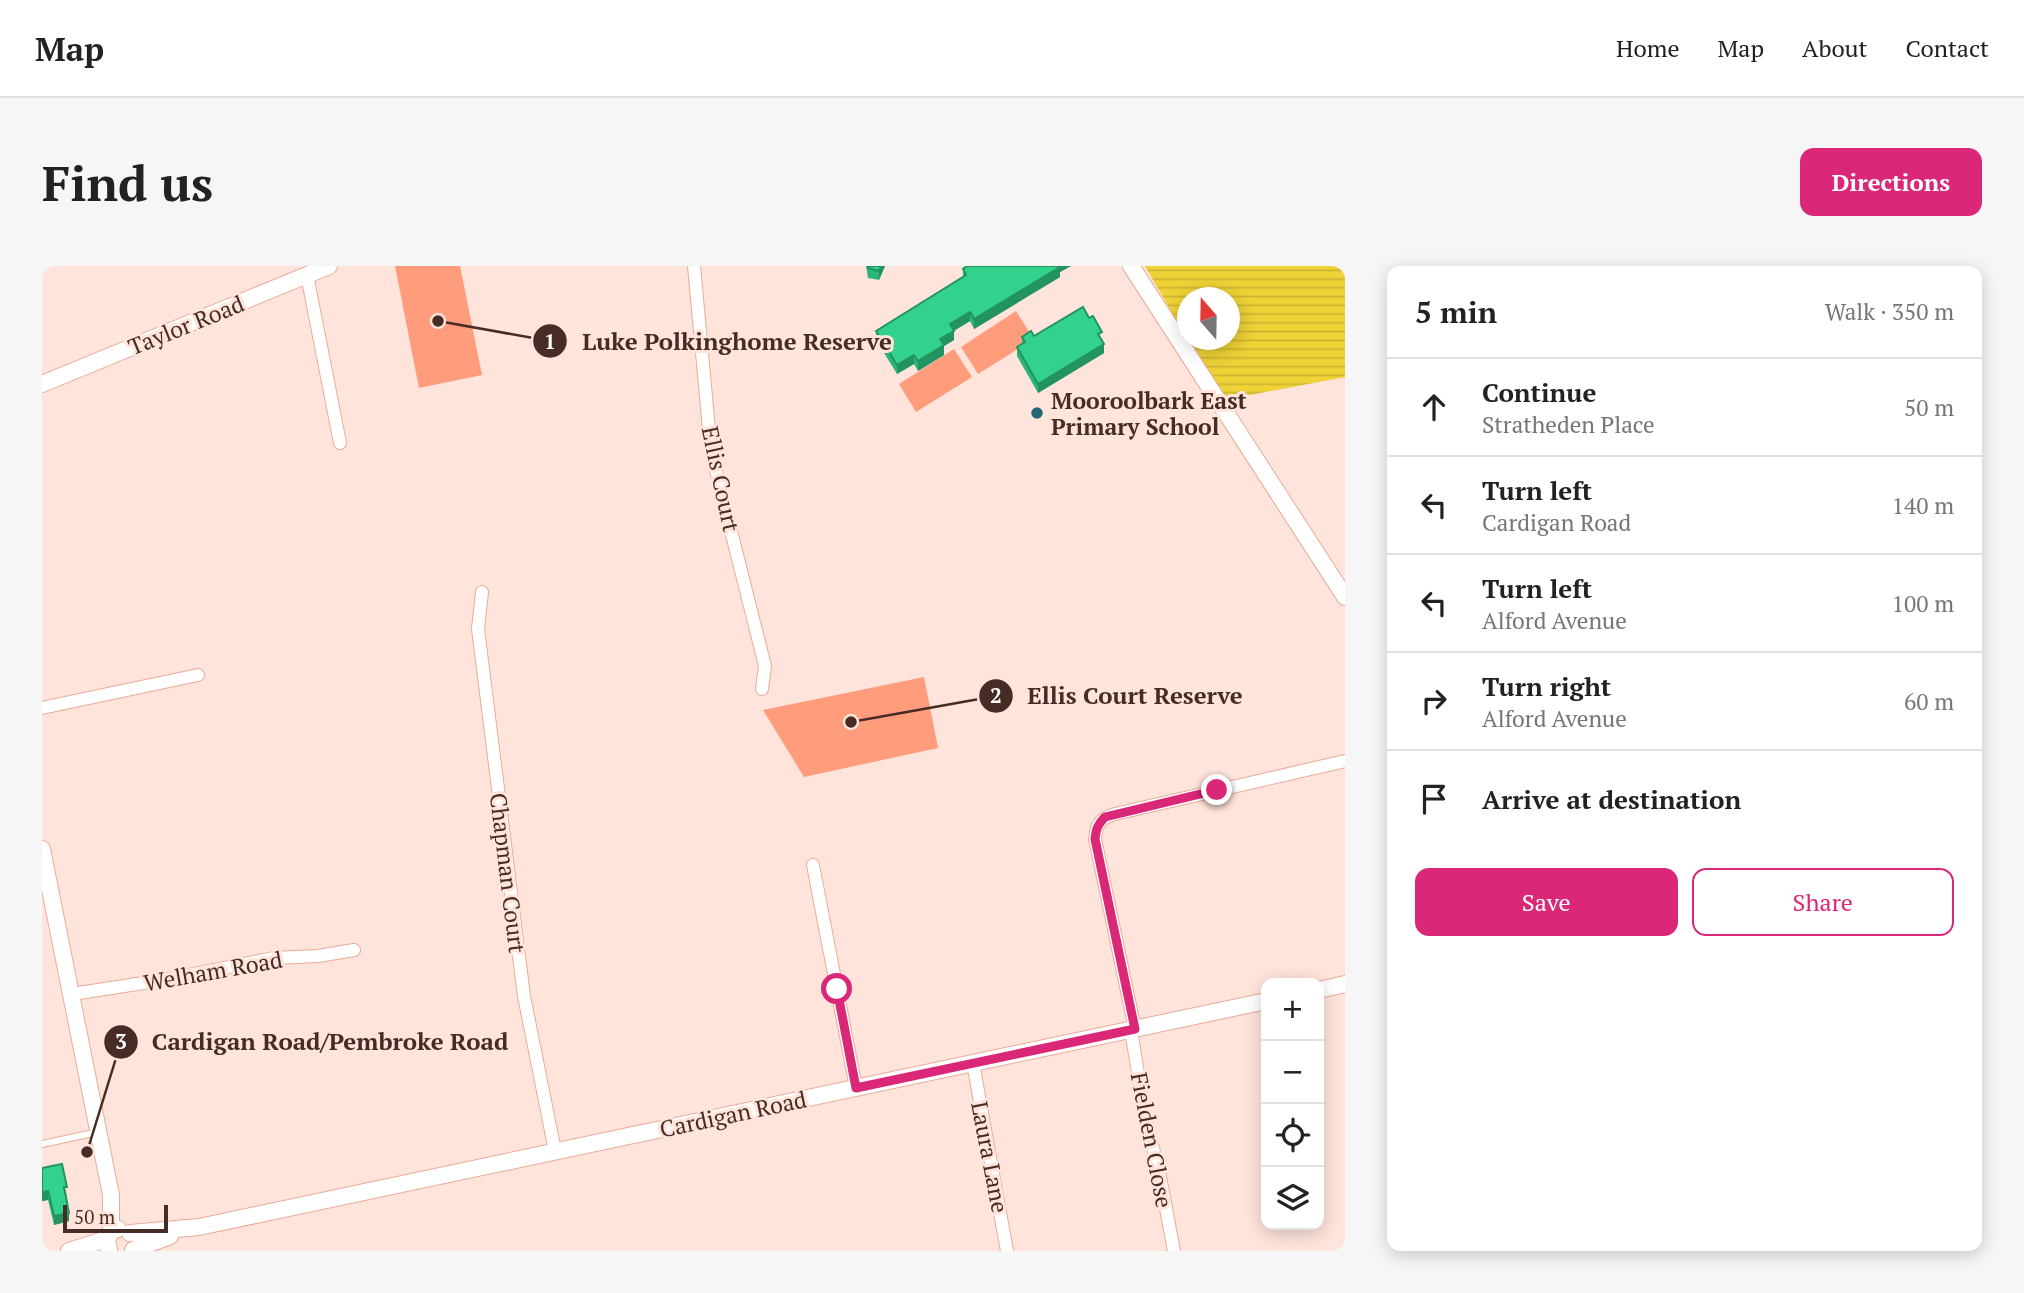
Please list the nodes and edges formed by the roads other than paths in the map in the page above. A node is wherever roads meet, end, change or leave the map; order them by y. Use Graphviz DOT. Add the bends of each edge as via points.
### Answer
graph roads {
  1 [pos="329,266"];
  2 [pos="694,266"];
  3 [pos="1131,266"];
  4 [pos="307,275"];
  5 [pos="42,384"];
  6 [pos="340,443"];
  7 [pos="482,592"];
  8 [pos="1345,597"];
  9 [pos="198,675"];
  10 [pos="762,689"];
  11 [pos="42,708"];
  12 [pos="1345,761"];
  13 [pos="42,849"];
  14 [pos="813,865"];
  15 [pos="47,903"];
  16 [pos="354,950"];
  17 [pos="1345,984"];
  18 [pos="1324,989"];
  19 [pos="72,994"];
  20 [pos="1261,1002"];
  21 [pos="1133,1029"];
  22 [pos="973,1063"];
  23 [pos="856,1088"];
  24 [pos="98,1132"];
  25 [pos="42,1144"];
  26 [pos="555,1151"];
  27 [pos="199,1227"];
  28 [pos="116,1237"];
  29 [pos="132,1250"];
  30 [pos="69,1251"];
  31 [pos="1007,1251"];
  32 [pos="1174,1251"];
  1 -- 4 [label="street, Taylor Road"];
  2 -- 10 [label="street, Ellis Court" via="711,451 765,666"];
  3 -- 8 [label="street"];
  4 -- 5 [label="street, Taylor Road"];
  4 -- 6 [label="street"];
  7 -- 26 [label="street, Chapman Court" via="478,629 524,996"];
  9 -- 11 [label="street"];
  12 -- 21 [label="street, Fielden Close" via="1115,814 1099,823 1095,839"];
  13 -- 15 [label="street"];
  14 -- 23 [label="street"];
  15 -- 19 [label="street"];
  16 -- 19 [label="street, Welham Road" via="274,958"];
  17 -- 18 [label="street"];
  19 -- 24 [label="street"];
  20 -- 21 [label="street, Cardigan Road"];
  21 -- 22 [label="street, Cardigan Road"];
  21 -- 32 [label="street, Fielden Close" via="1145,1117"];
  22 -- 23 [label="street, Cardigan Road"];
  22 -- 31 [label="street, Laura Lane"];
  23 -- 26 [label="street, Cardigan Road"];
  24 -- 25 [label="lane"];
  24 -- 28 [label="street"];
  26 -- 27 [label="street, Cardigan Road"];
  27 -- 28 [label="street, Cardigan Road"];
  27 -- 29 [label="street, Cardigan Road"];
  28 -- 29 [label="street" via="134,1240"];
  28 -- 30 [label="street, Cardigan Road"];
}
